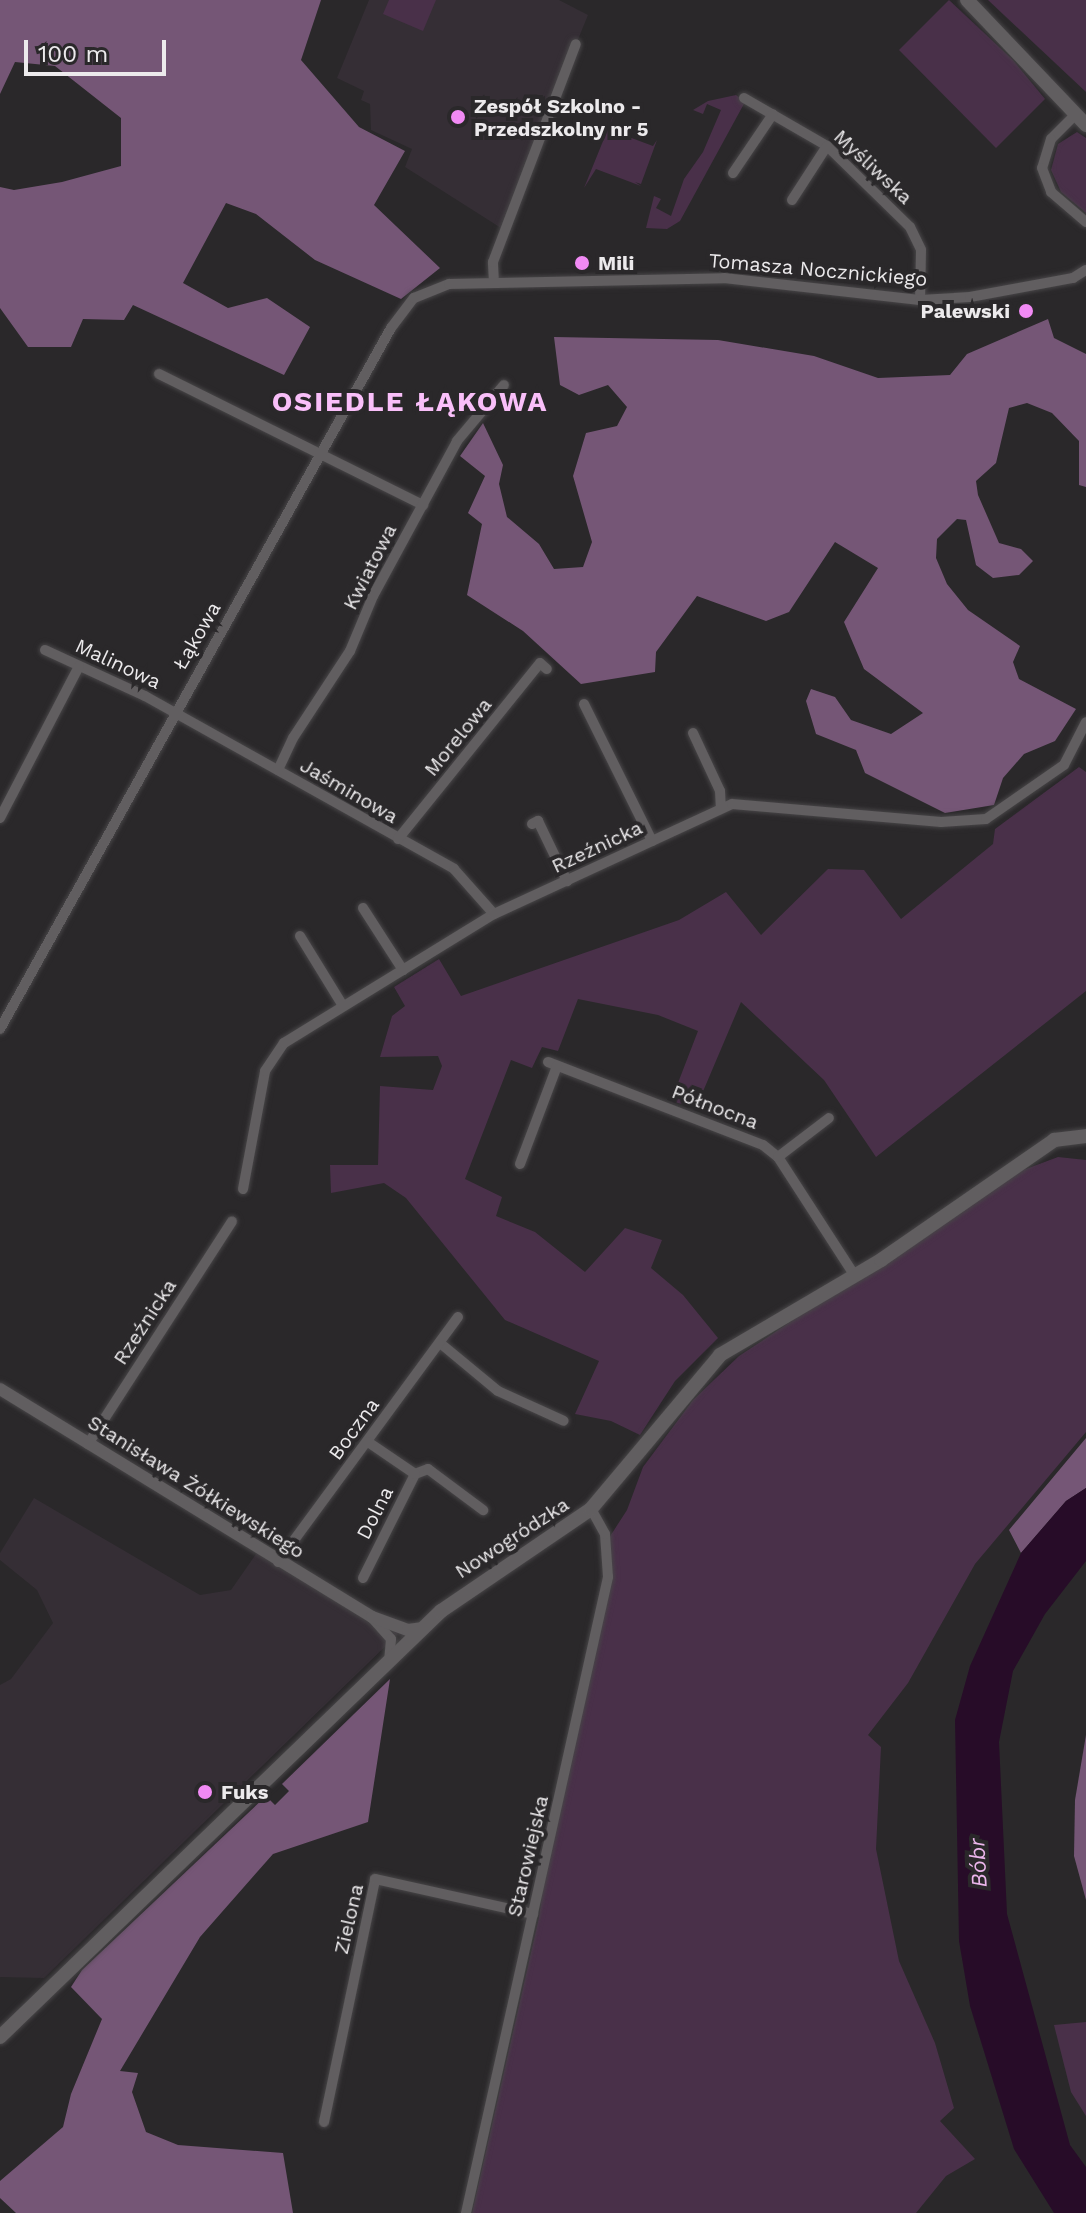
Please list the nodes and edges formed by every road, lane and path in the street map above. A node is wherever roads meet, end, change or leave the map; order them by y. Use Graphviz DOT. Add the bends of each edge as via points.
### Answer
graph roads {
  1 [pos="967,0"];
  2 [pos="576,44"];
  3 [pos="744,98"];
  4 [pos="773,114"];
  5 [pos="1081,119"];
  6 [pos="827,146"];
  7 [pos="733,173"];
  8 [pos="792,200"];
  9 [pos="1086,222"];
  10 [pos="1086,270"];
  11 [pos="494,283"];
  12 [pos="449,284"];
  13 [pos="920,300"];
  14 [pos="159,374"];
  15 [pos="504,385"];
  16 [pos="323,453"];
  17 [pos="423,505"];
  18 [pos="45,650"];
  19 [pos="79,666"];
  20 [pos="547,669"];
  21 [pos="584,704"];
  22 [pos="175,712"];
  23 [pos="1086,722"];
  24 [pos="693,733"];
  25 [pos="1084,740"];
  26 [pos="278,770"];
  27 [pos="721,808"];
  28 [pos="0,818"];
  29 [pos="532,824"];
  30 [pos="398,839"];
  31 [pos="652,841"];
  32 [pos="567,881"];
  33 [pos="363,908"];
  34 [pos="494,914"];
  35 [pos="300,936"];
  36 [pos="403,970"];
  37 [pos="343,1006"];
  38 [pos="0,1029"];
  39 [pos="829,1118"];
  40 [pos="1086,1136"];
  41 [pos="778,1157"];
  42 [pos="520,1164"];
  43 [pos="243,1189"];
  44 [pos="232,1221"];
  45 [pos="855,1276"];
  46 [pos="458,1317"];
  47 [pos="440,1343"];
  48 [pos="0,1389"];
  49 [pos="564,1421"];
  50 [pos="368,1442"];
  51 [pos="88,1444"];
  52 [pos="415,1474"];
  53 [pos="591,1509"];
  54 [pos="483,1510"];
  55 [pos="278,1562"];
  56 [pos="363,1578"];
  57 [pos="372,1617"];
  58 [pos="423,1628"];
  59 [pos="389,1660"];
  60 [pos="533,1914"];
  61 [pos="0,2037"];
  62 [pos="324,2122"];
  63 [pos="466,2213"];
  1 -- 5 [label="main road"];
  2 -- 11 [label="street" via="493,262"];
  3 -- 4 [label="street, Myśliwska"];
  4 -- 6 [label="street, Myśliwska"];
  4 -- 7 [label="street"];
  5 -- 9 [label="street" via="1051,139 1042,168 1051,192"];
  6 -- 8 [label="street"];
  6 -- 13 [label="street, Myśliwska" via="918,238"];
  10 -- 13 [label="street, Tomasza Nocznickiego" via="1073,278 985,295"];
  11 -- 12 [label="street, Tomasza Nocznickiego"];
  11 -- 13 [label="street, Tomasza Nocznickiego" via="724,278"];
  12 -- 16 [label="street, Łąkowa" via="429,289 401,310"];
  14 -- 16 [label="street"];
  15 -- 17 [label="street, Kwiatowa" via="457,441"];
  16 -- 17 [label="street"];
  16 -- 22 [label="street, Łąkowa"];
  17 -- 26 [label="street, Kwiatowa" via="373,596 350,651"];
  18 -- 19 [label="street, Malinowa"];
  19 -- 22 [label="street, Malinowa"];
  19 -- 28 [label="street"];
  20 -- 30 [label="street, Morelowa" via="540,663"];
  21 -- 31 [label="street"];
  22 -- 26 [label="street, Jaśminowa"];
  22 -- 38 [label="street, Łąkowa"];
  23 -- 25 [label="street, Rzeźnicka"];
  24 -- 27 [label="street" via="720,791"];
  25 -- 27 [label="street, Rzeźnicka" via="1052,775 1007,808 974,821 732,804"];
  26 -- 30 [label="street, Jaśminowa"];
  27 -- 31 [label="street, Rzeźnicka"];
  29 -- 32 [label="street" via="538,821"];
  30 -- 34 [label="street, Jaśminowa" via="454,869"];
  31 -- 32 [label="street, Rzeźnicka"];
  32 -- 34 [label="street, Rzeźnicka"];
  33 -- 36 [label="street"];
  34 -- 36 [label="street, Rzeźnicka"];
  35 -- 37 [label="street"];
  36 -- 37 [label="street, Rzeźnicka"];
  37 -- 43 [label="street, Rzeźnicka" via="291,1037 270,1060"];
  39 -- 41 [label="street"];
  40 -- 45 [label="main road, Nowogródzka" via="1054,1140"];
  41 -- 42 [label="street, Północna" via="751,1139 553,1064"];
  41 -- 45 [label="street, Północna"];
  44 -- 51 [label="street, Rzeźnicka"];
  45 -- 53 [label="main road, Nowogródzka" via="720,1355"];
  46 -- 47 [label="street, Boczna"];
  47 -- 49 [label="street" via="498,1391"];
  47 -- 50 [label="street, Boczna"];
  48 -- 51 [label="street, Stanisława Żółkiewskiego"];
  50 -- 52 [label="street, Dolna"];
  50 -- 55 [label="street, Boczna"];
  51 -- 55 [label="street, Stanisława Żółkiewskiego"];
  52 -- 54 [label="street" via="428,1469"];
  52 -- 56 [label="street, Dolna"];
  53 -- 58 [label="main road, Nowogródzka" via="462,1594"];
  53 -- 60 [label="street, Starowiejska" via="605,1534 608,1577"];
  55 -- 57 [label="street, Stanisława Żółkiewskiego"];
  57 -- 58 [label="street, Stanisława Żółkiewskiego" via="408,1630"];
  57 -- 59 [label="street" via="391,1639"];
  58 -- 59 [label="main road, Nowogródzka"];
  59 -- 61 [label="main road, Nowogródzka"];
  60 -- 62 [label="street, Zielona" via="375,1879"];
  60 -- 63 [label="street, Starowiejska"];
}
